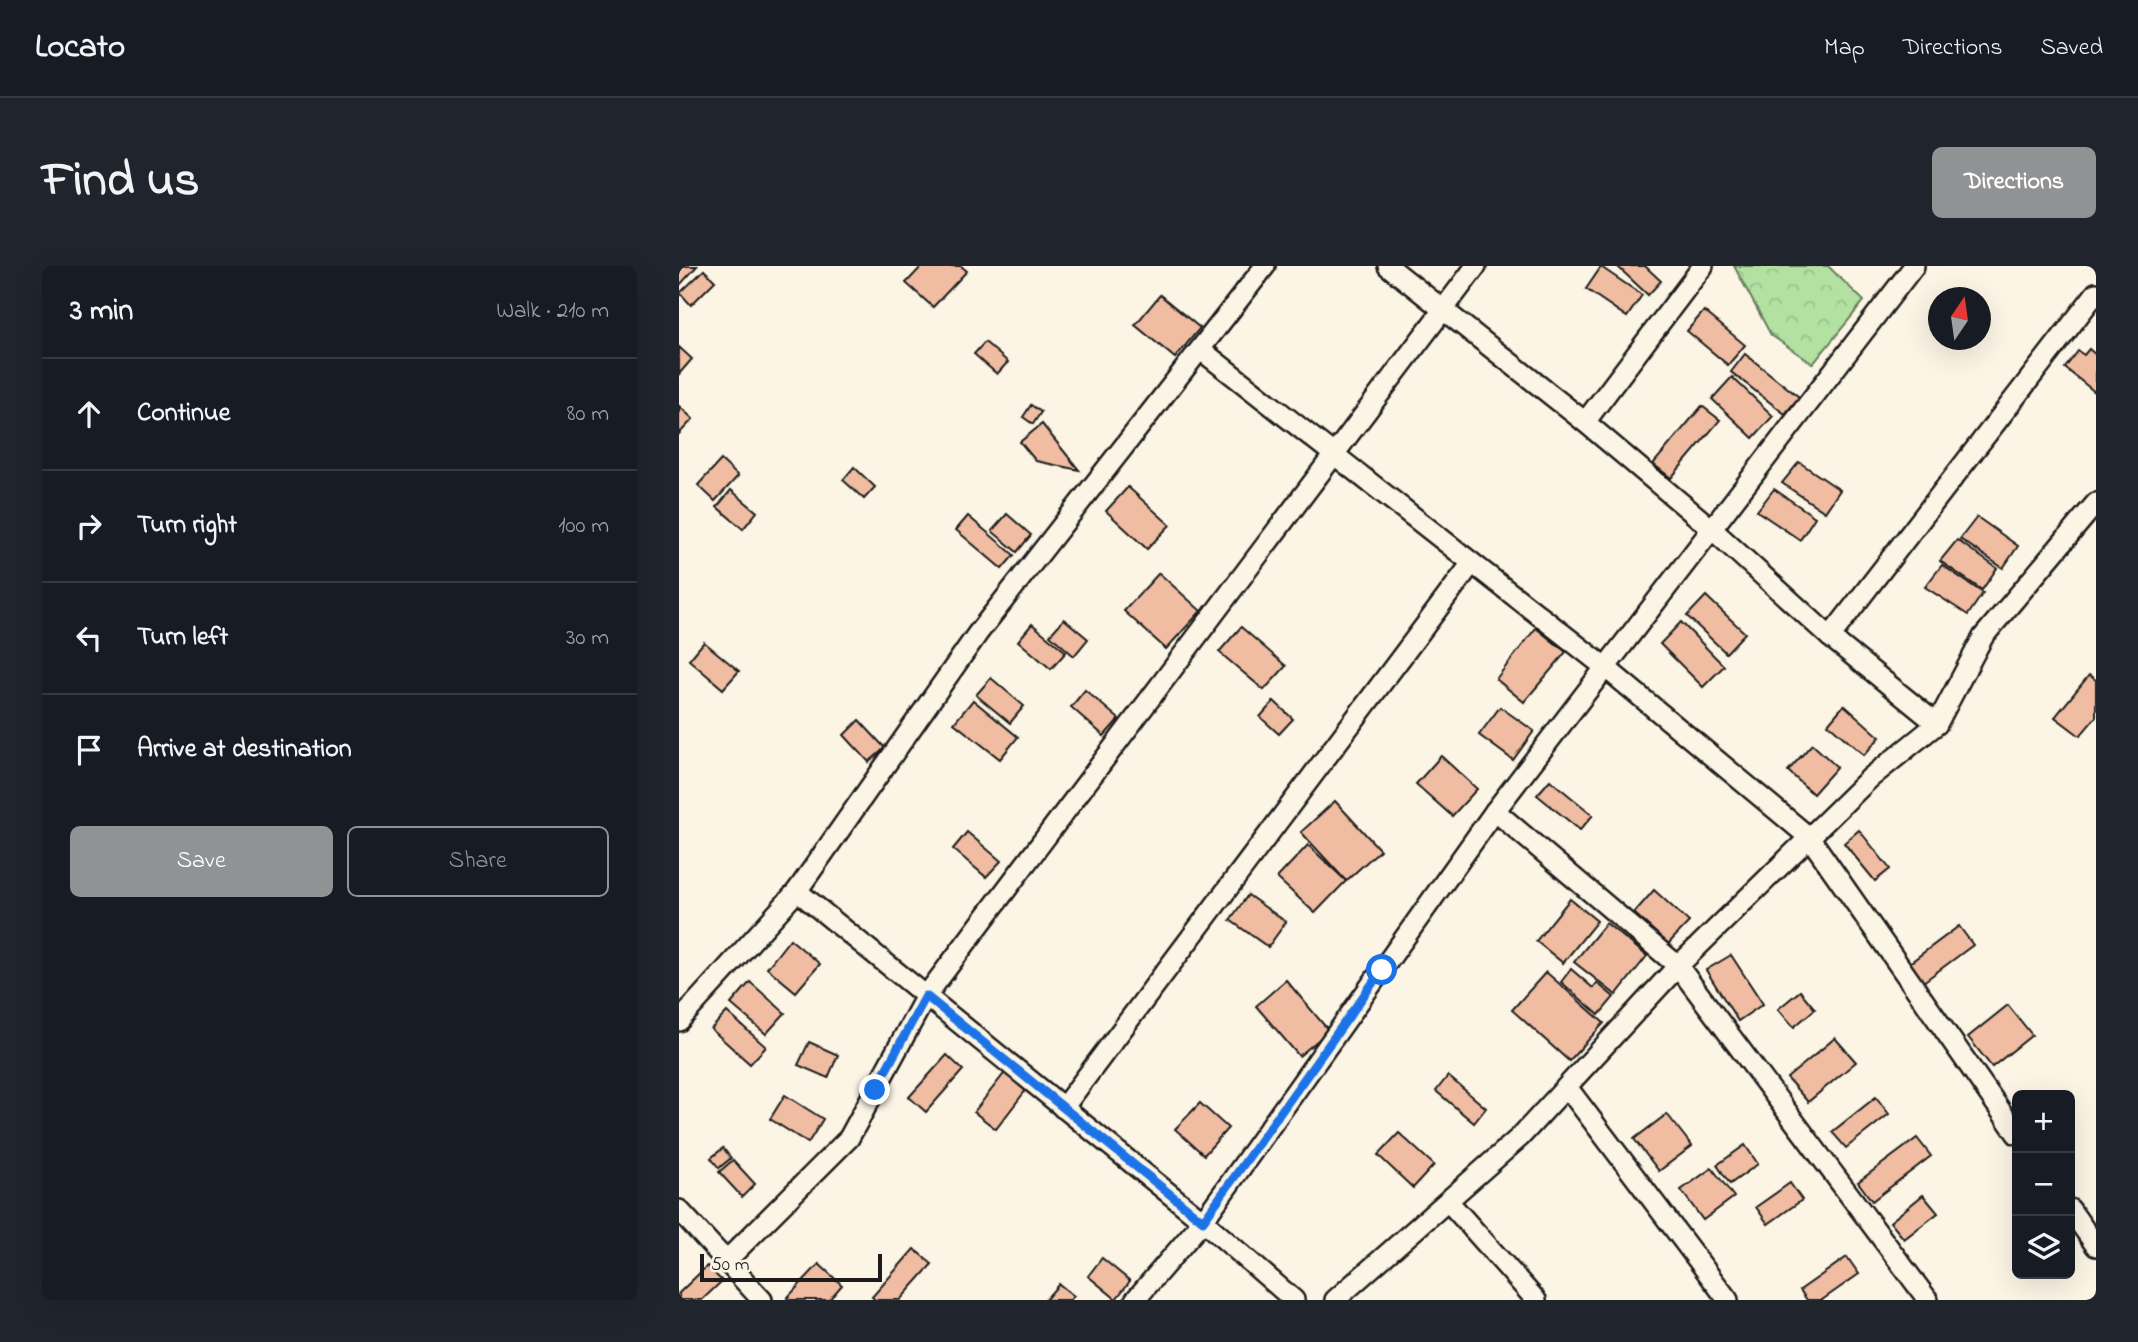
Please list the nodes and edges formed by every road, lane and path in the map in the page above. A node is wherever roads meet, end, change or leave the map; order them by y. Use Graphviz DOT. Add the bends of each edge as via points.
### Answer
graph roads {
  1 [pos="1265,266"];
  2 [pos="1388,266"];
  3 [pos="1476,266"];
  4 [pos="1703,266"];
  5 [pos="1914,266"];
  6 [pos="2096,293"];
  7 [pos="1443,310"];
  8 [pos="1201,350"];
  9 [pos="1585,422"];
  10 [pos="1335,453"];
  11 [pos="2096,503"];
  12 [pos="1713,530"];
  13 [pos="1472,563"];
  14 [pos="1830,637"];
  15 [pos="1606,668"];
  16 [pos="1937,724"];
  17 [pos="1495,811"];
  18 [pos="1810,838"];
  19 [pos="797,891"];
  20 [pos="1678,966"];
  21 [pos="926,996"];
  22 [pos="679,1021"];
  23 [pos="1567,1087"];
  24 [pos="1063,1108"];
  25 [pos="2012,1127"];
  26 [pos="1448,1201"];
  27 [pos="679,1210"];
  28 [pos="2075,1216"];
  29 [pos="1203,1221"];
  30 [pos="2096,1246"];
  31 [pos="727,1260"];
  32 [pos="1338,1299"];
  33 [pos="762,1300"];
  34 [pos="1135,1300"];
  35 [pos="1294,1300"];
  36 [pos="1536,1300"];
  37 [pos="1728,1300"];
  38 [pos="1928,1300"];
  1 -- 8 [label="street"];
  2 -- 7 [label="street"];
  3 -- 7 [label="street"];
  4 -- 9 [label="street"];
  5 -- 12 [label="street"];
  6 -- 14 [label="street"];
  7 -- 9 [label="street"];
  7 -- 10 [label="street"];
  8 -- 10 [label="street"];
  8 -- 19 [label="street" via="978,634"];
  9 -- 12 [label="street"];
  10 -- 13 [label="street"];
  10 -- 21 [label="street"];
  11 -- 16 [label="street" via="1983,637"];
  12 -- 14 [label="street"];
  12 -- 15 [label="street"];
  13 -- 15 [label="street"];
  13 -- 24 [label="street"];
  14 -- 16 [label="street"];
  15 -- 17 [label="street"];
  15 -- 18 [label="street"];
  16 -- 18 [label="street" via="1870,778"];
  17 -- 20 [label="street"];
  17 -- 29 [label="street"];
  18 -- 20 [label="street"];
  18 -- 25 [label="street"];
  19 -- 21 [label="street"];
  19 -- 22 [label="street"];
  20 -- 23 [label="street"];
  20 -- 38 [label="street"];
  21 -- 24 [label="street"];
  21 -- 31 [label="street" via="849,1138"];
  23 -- 26 [label="street" via="1520,1137"];
  23 -- 37 [label="street"];
  24 -- 29 [label="street"];
  26 -- 32 [label="street"];
  26 -- 36 [label="street"];
  27 -- 31 [label="street"];
  28 -- 30 [label="street"];
  29 -- 34 [label="street"];
  29 -- 35 [label="street"];
  31 -- 33 [label="street"];
}
